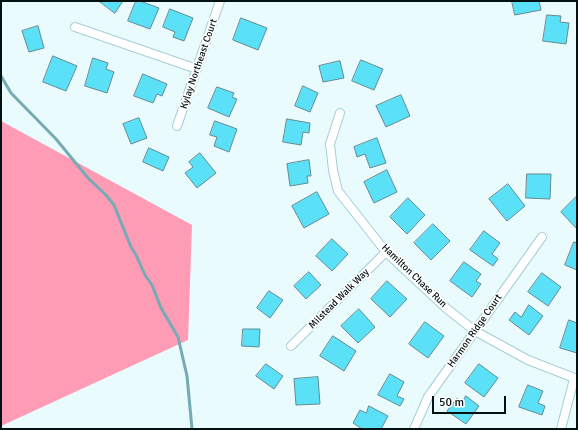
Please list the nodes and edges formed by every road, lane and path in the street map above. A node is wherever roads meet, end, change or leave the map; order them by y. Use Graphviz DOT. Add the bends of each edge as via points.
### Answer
graph roads {
  1 [pos="220,1"];
  2 [pos="75,27"];
  3 [pos="197,69"];
  4 [pos="340,113"];
  5 [pos="177,126"];
  6 [pos="542,236"];
  7 [pos="386,252"];
  8 [pos="475,331"];
  9 [pos="291,346"];
  10 [pos="576,379"];
  11 [pos="414,429"];
  12 [pos="561,429"];
  1 -- 3 [label="street, Kylay Northeast Court"];
  2 -- 3 [label="street"];
  3 -- 5 [label="street, Kylay Northeast Court"];
  4 -- 7 [label="street, Hamilton Chase Run" via="330,144 338,191"];
  6 -- 8 [label="street, Harmon Ridge Court"];
  7 -- 8 [label="street, Hamilton Chase Run" via="446,308"];
  7 -- 9 [label="street, Milstead Walk Way"];
  8 -- 10 [label="street, Hamilton Chase Run" via="528,360"];
  8 -- 11 [label="street, Harmon Ridge Court" via="428,396"];
  10 -- 12 [label="street"];
}
